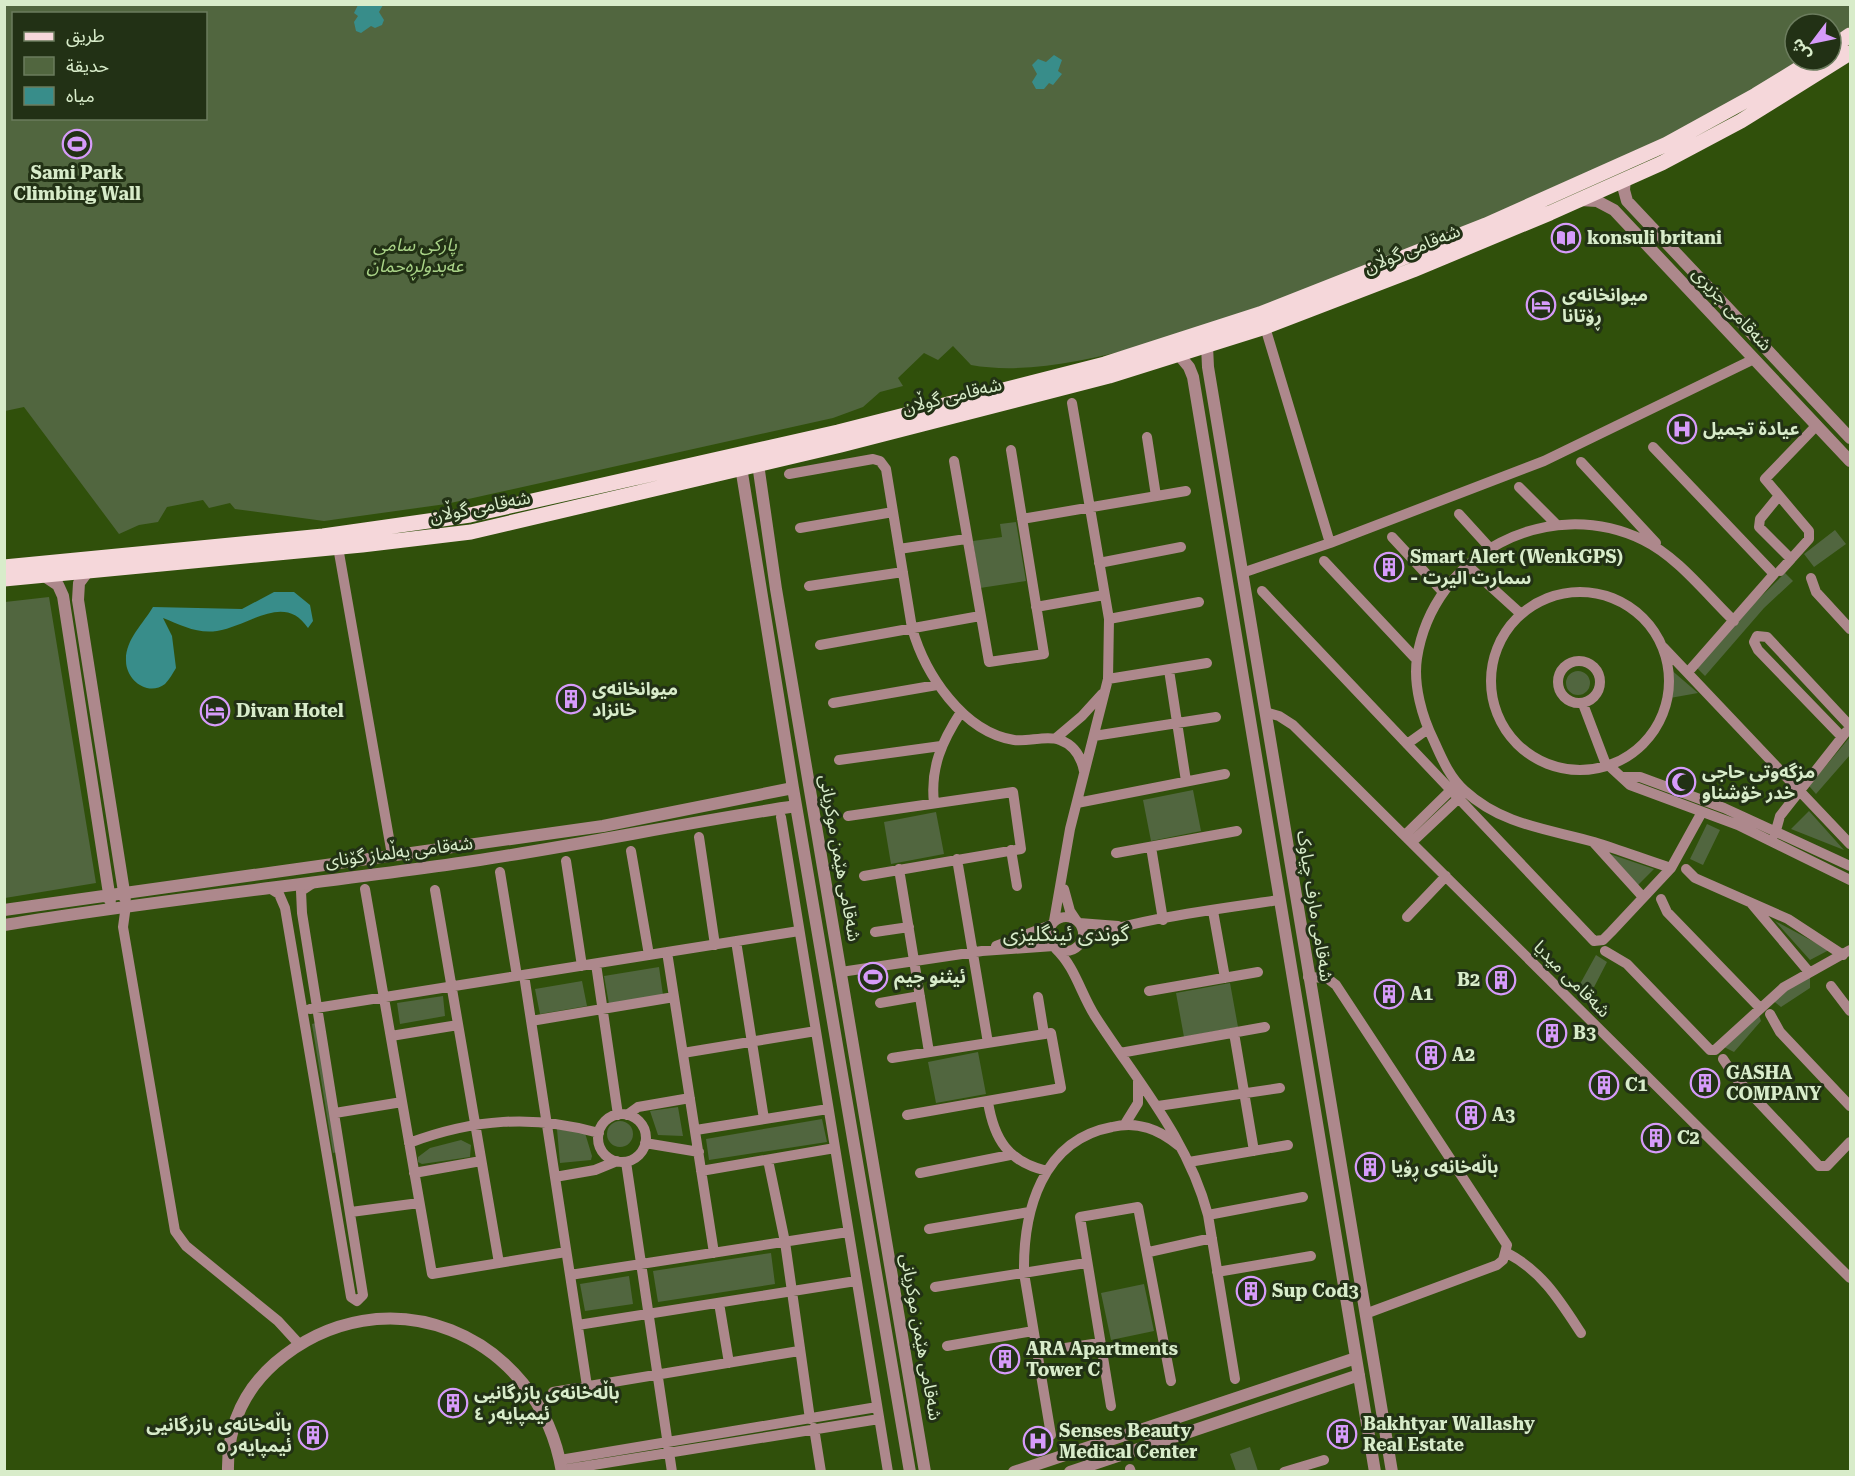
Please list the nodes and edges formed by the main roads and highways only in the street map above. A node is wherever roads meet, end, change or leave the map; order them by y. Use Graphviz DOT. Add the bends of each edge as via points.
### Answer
graph roads {
  1 [pos="1851,53"];
  2 [pos="1793,72"];
  3 [pos="1815,72"];
  4 [pos="1817,76"];
  5 [pos="218,552"];
  6 [pos="4,567"];
  7 [pos="4,579"];
  1 -- 4 [label="main road, شەقامی گوڵان"];
  2 -- 5 [label="main road, شەقامی گوڵان" via="1667,144 1496,221 1342,284 1105,364 838,432 470,515"];
  3 -- 4 [label="main road"];
  4 -- 5 [label="main road, شەقامی گوڵان" via="1731,126 1550,213 1265,327 1109,376 841,445 471,532 338,547"];
  5 -- 6 [label="main road, شەقامی گوڵان"];
  5 -- 7 [label="main road, شەقامی گوڵان" via="88,572"];
}
